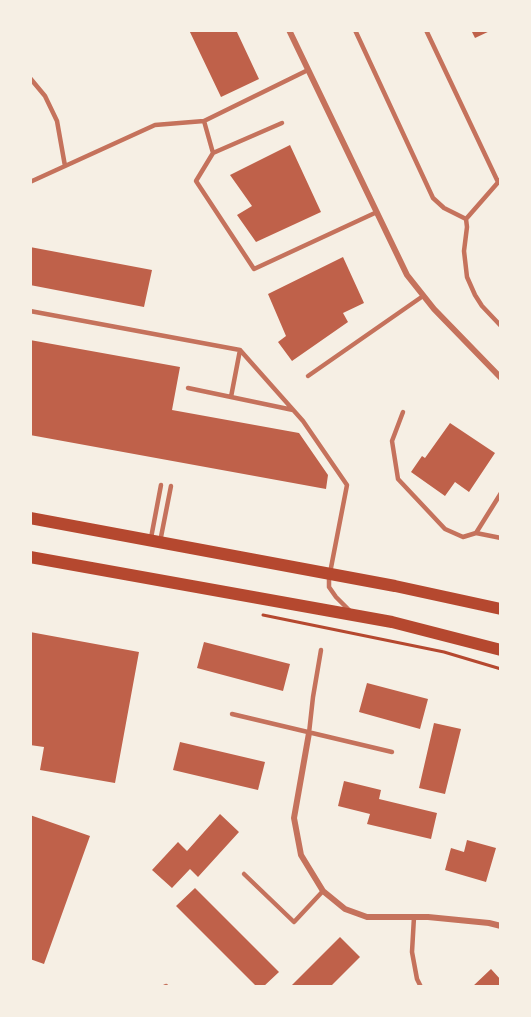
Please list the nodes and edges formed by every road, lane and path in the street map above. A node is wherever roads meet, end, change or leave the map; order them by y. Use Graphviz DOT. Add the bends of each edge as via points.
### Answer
graph roads {
  1 [pos="289,30"];
  2 [pos="355,30"];
  3 [pos="426,30"];
  4 [pos="308,70"];
  5 [pos="30,78"];
  6 [pos="204,121"];
  7 [pos="282,123"];
  8 [pos="213,153"];
  9 [pos="65,166"];
  10 [pos="499,180"];
  11 [pos="30,182"];
  12 [pos="376,212"];
  13 [pos="466,219"];
  14 [pos="423,296"];
  15 [pos="30,311"];
  16 [pos="501,326"];
  17 [pos="240,350"];
  18 [pos="308,376"];
  19 [pos="501,378"];
  20 [pos="188,388"];
  21 [pos="231,397"];
  22 [pos="293,410"];
  23 [pos="403,412"];
  24 [pos="162,485"];
  25 [pos="171,486"];
  26 [pos="501,493"];
  27 [pos="30,518"];
  28 [pos="476,533"];
  29 [pos="501,538"];
  30 [pos="155,541"];
  31 [pos="30,557"];
  32 [pos="329,573"];
  33 [pos="501,609"];
  34 [pos="260,614"];
  35 [pos="354,615"];
  36 [pos="321,650"];
  37 [pos="501,650"];
  38 [pos="501,669"];
  39 [pos="232,714"];
  40 [pos="309,733"];
  41 [pos="392,752"];
  42 [pos="244,874"];
  43 [pos="323,891"];
  44 [pos="414,917"];
  45 [pos="501,926"];
  46 [pos="422,987"];
  1 -- 4 [label="street"];
  2 -- 13 [label="lane" via="433,198"];
  3 -- 10 [label="lane"];
  4 -- 6 [label="lane"];
  4 -- 12 [label="street"];
  5 -- 9 [label="lane" via="45,96 57,121"];
  6 -- 8 [label="lane"];
  6 -- 9 [label="lane" via="155,125"];
  7 -- 8 [label="lane"];
  8 -- 12 [label="lane" via="196,181 254,268"];
  9 -- 11 [label="lane"];
  10 -- 13 [label="lane"];
  12 -- 14 [label="street" via="406,275"];
  13 -- 16 [label="lane" via="467,277 475,296"];
  14 -- 18 [label="lane"];
  14 -- 19 [label="street"];
  15 -- 17 [label="lane"];
  17 -- 21 [label="lane"];
  17 -- 22 [label="lane"];
  20 -- 21 [label="lane"];
  21 -- 22 [label="lane"];
  22 -- 32 [label="lane" via="347,486"];
  23 -- 28 [label="lane" via="392,441 398,479 445,529 462,537"];
  24 -- 30 [label="lane"];
  25 -- 30 [label="lane"];
  26 -- 28 [label="lane"];
  27 -- 30 [label="main road"];
  28 -- 29 [label="lane"];
  30 -- 32 [label="main road"];
  31 -- 35 [label="main road"];
  32 -- 33 [label="main road"];
  32 -- 35 [label="lane" via="329,587"];
  34 -- 38 [label="path" via="444,652"];
  35 -- 37 [label="main road"];
  36 -- 40 [label="lane"];
  39 -- 40 [label="lane"];
  40 -- 41 [label="lane"];
  40 -- 43 [label="street" via="294,818 301,855"];
  42 -- 43 [label="lane" via="294,922"];
  43 -- 44 [label="street" via="345,909 367,917"];
  44 -- 45 [label="street"];
  44 -- 46 [label="lane" via="412,952"];
}
